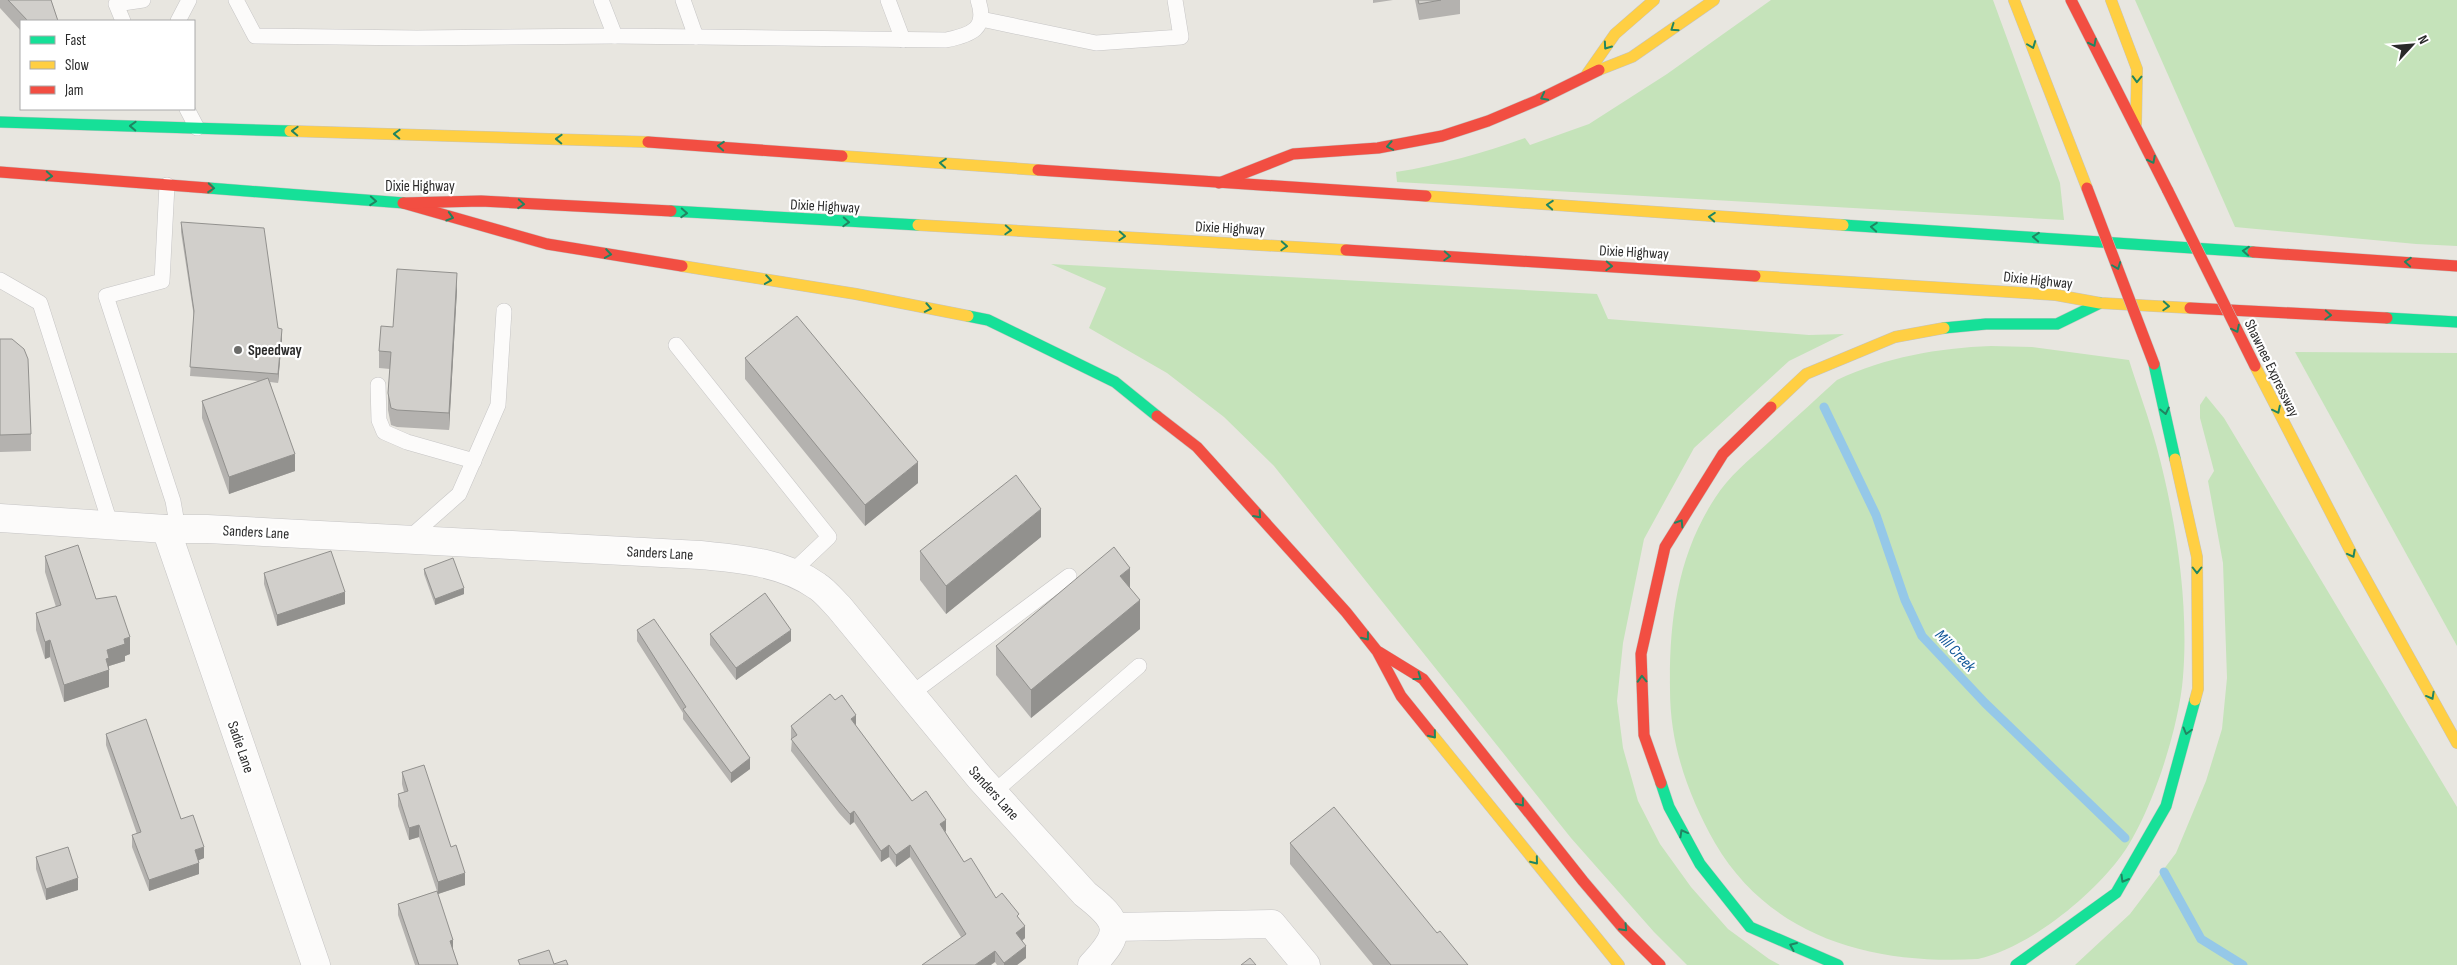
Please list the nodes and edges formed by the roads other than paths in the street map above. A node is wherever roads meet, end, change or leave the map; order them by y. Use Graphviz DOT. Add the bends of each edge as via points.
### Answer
graph roads {
  1 [pos="143,0"];
  2 [pos="188,0"];
  3 [pos="236,0"];
  4 [pos="601,0"];
  5 [pos="683,0"];
  6 [pos="888,0"];
  7 [pos="978,0"];
  8 [pos="1175,0"];
  9 [pos="1654,0"];
  10 [pos="1714,0"];
  11 [pos="2014,0"];
  12 [pos="2071,0"];
  13 [pos="2111,0"];
  14 [pos="114,2"];
  15 [pos="981,19"];
  16 [pos="123,20"];
  17 [pos="130,20"];
  18 [pos="178,20"];
  19 [pos="615,36"];
  20 [pos="696,37"];
  21 [pos="903,40"];
  22 [pos="1587,74"];
  23 [pos="102,110"];
  24 [pos="187,110"];
  25 [pos="0,122"];
  26 [pos="90,125"];
  27 [pos="196,128"];
  28 [pos="2136,128"];
  29 [pos="0,172"];
  30 [pos="1220,183"];
  31 [pos="167,185"];
  32 [pos="403,203"];
  33 [pos="2457,266"];
  34 [pos="0,280"];
  35 [pos="2100,303"];
  36 [pos="504,311"];
  37 [pos="2457,322"];
  38 [pos="676,345"];
  39 [pos="378,385"];
  40 [pos="474,461"];
  41 [pos="0,518"];
  42 [pos="111,526"];
  43 [pos="172,529"];
  44 [pos="407,540"];
  45 [pos="792,572"];
  46 [pos="1069,576"];
  47 [pos="1377,651"];
  48 [pos="1139,666"];
  49 [pos="911,694"];
  50 [pos="2457,743"];
  51 [pos="993,793"];
  52 [pos="1114,928"];
  53 [pos="316,965"];
  54 [pos="1092,965"];
  55 [pos="1306,965"];
  56 [pos="1619,965"];
  57 [pos="1660,965"];
  58 [pos="1838,965"];
  59 [pos="2016,965"];
  1 -- 14 [label="lane"];
  2 -- 18 [label="lane"];
  3 -- 19 [label="lane" via="256,36"];
  4 -- 19 [label="lane"];
  5 -- 20 [label="lane"];
  6 -- 21 [label="lane"];
  7 -- 15 [label="lane" via="983,13"];
  8 -- 15 [label="lane" via="1181,37 1096,43"];
  9 -- 22 [label="main road, one-way" via="1616,34"];
  10 -- 22 [label="main road, one-way" via="1632,57"];
  11 -- 59 [label="main road, one-way, bridge" via="2154,364 2197,557 2198,689 2166,806 2116,892"];
  12 -- 28 [label="main road, Shawnee Expressway, one-way"];
  13 -- 28 [label="main road, one-way" via="2137,69"];
  14 -- 16 [label="lane"];
  14 -- 17 [label="lane"];
  15 -- 21 [label="lane" via="979,26 966,36 946,40"];
  19 -- 20 [label="lane"];
  20 -- 21 [label="lane"];
  22 -- 30 [label="main road, one-way" via="1538,100 1442,136 1378,148 1293,154"];
  23 -- 26 [label="lane"];
  24 -- 27 [label="lane"];
  25 -- 26 [label="main road"];
  27 -- 26 [label="main road, one-way"];
  30 -- 27 [label="main road, one-way" via="677,142"];
  28 -- 50 [label="main road, Shawnee Expressway, one-way, bridge" via="2299,456"];
  29 -- 31 [label="main road, Dixie Highway, one-way"];
  33 -- 30 [label="main road, one-way"];
  31 -- 32 [label="main road, Dixie Highway, one-way"];
  31 -- 43 [label="lane" via="162,281 106,296 172,501"];
  32 -- 35 [label="main road, Dixie Highway, one-way" via="481,201 1074,233 2036,294"];
  32 -- 47 [label="main road, one-way" via="547,244 856,294 988,320 1115,382 1197,447 1346,612"];
  34 -- 42 [label="lane" via="40,303"];
  35 -- 37 [label="main road, Dixie Highway, one-way"];
  58 -- 35 [label="main road, one-way" via="1750,927 1700,864 1669,807 1644,735 1641,654 1665,547 1723,454 1806,374 1895,337 1967,325 2057,324"];
  36 -- 40 [label="lane" via="498,405"];
  38 -- 45 [label="lane" via="829,537"];
  39 -- 40 [label="lane" via="379,420 384,432"];
  40 -- 44 [label="lane" via="459,494"];
  41 -- 42 [label="street, Sanders Lane"];
  42 -- 43 [label="street, Sanders Lane"];
  43 -- 44 [label="street, Sanders Lane"];
  43 -- 53 [label="street, Sadie Lane"];
  44 -- 45 [label="street, Sanders Lane" via="700,555 746,560"];
  45 -- 49 [label="street, Sanders Lane" via="817,586 839,607"];
  46 -- 49 [label="lane"];
  47 -- 56 [label="main road, one-way" via="1401,696"];
  47 -- 57 [label="main road, one-way" via="1423,679 1583,881"];
  48 -- 51 [label="lane"];
  49 -- 51 [label="street, Sanders Lane"];
  51 -- 52 [label="street, Sanders Lane" via="1085,894 1105,909"];
  52 -- 54 [label="street" via="1114,937 1108,948"];
  52 -- 55 [label="street" via="1272,924"];
}
